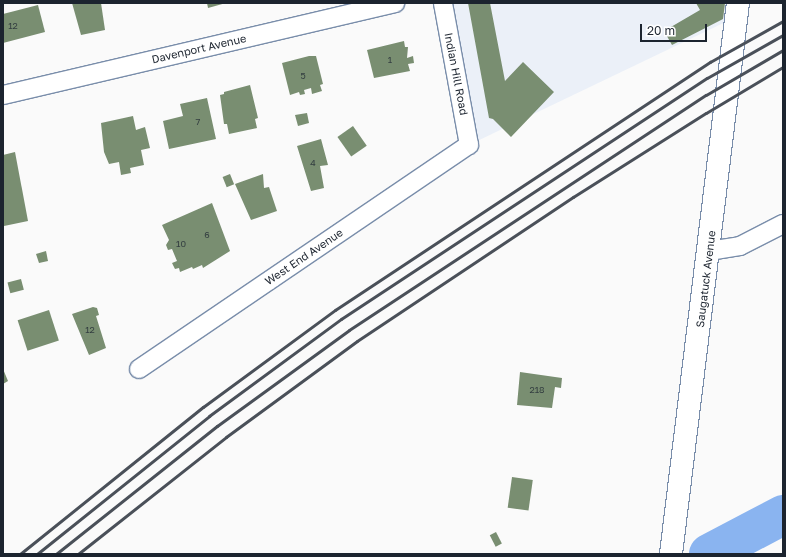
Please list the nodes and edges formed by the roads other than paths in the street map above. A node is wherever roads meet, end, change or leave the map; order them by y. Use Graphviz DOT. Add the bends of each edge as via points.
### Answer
graph roads {
  1 [pos="395,3"];
  2 [pos="442,3"];
  3 [pos="738,3"];
  4 [pos="3,95"];
  5 [pos="469,145"];
  6 [pos="783,224"];
  7 [pos="709,251"];
  8 [pos="139,369"];
  9 [pos="671,553"];
  1 -- 4 [label="street, Davenport Avenue"];
  2 -- 5 [label="street, Indian Hill Road"];
  3 -- 7 [label="main road, Saugatuck Avenue"];
  5 -- 8 [label="street, West End Avenue"];
  6 -- 7 [label="street" via="740,246"];
  7 -- 9 [label="main road, Saugatuck Avenue"];
}
